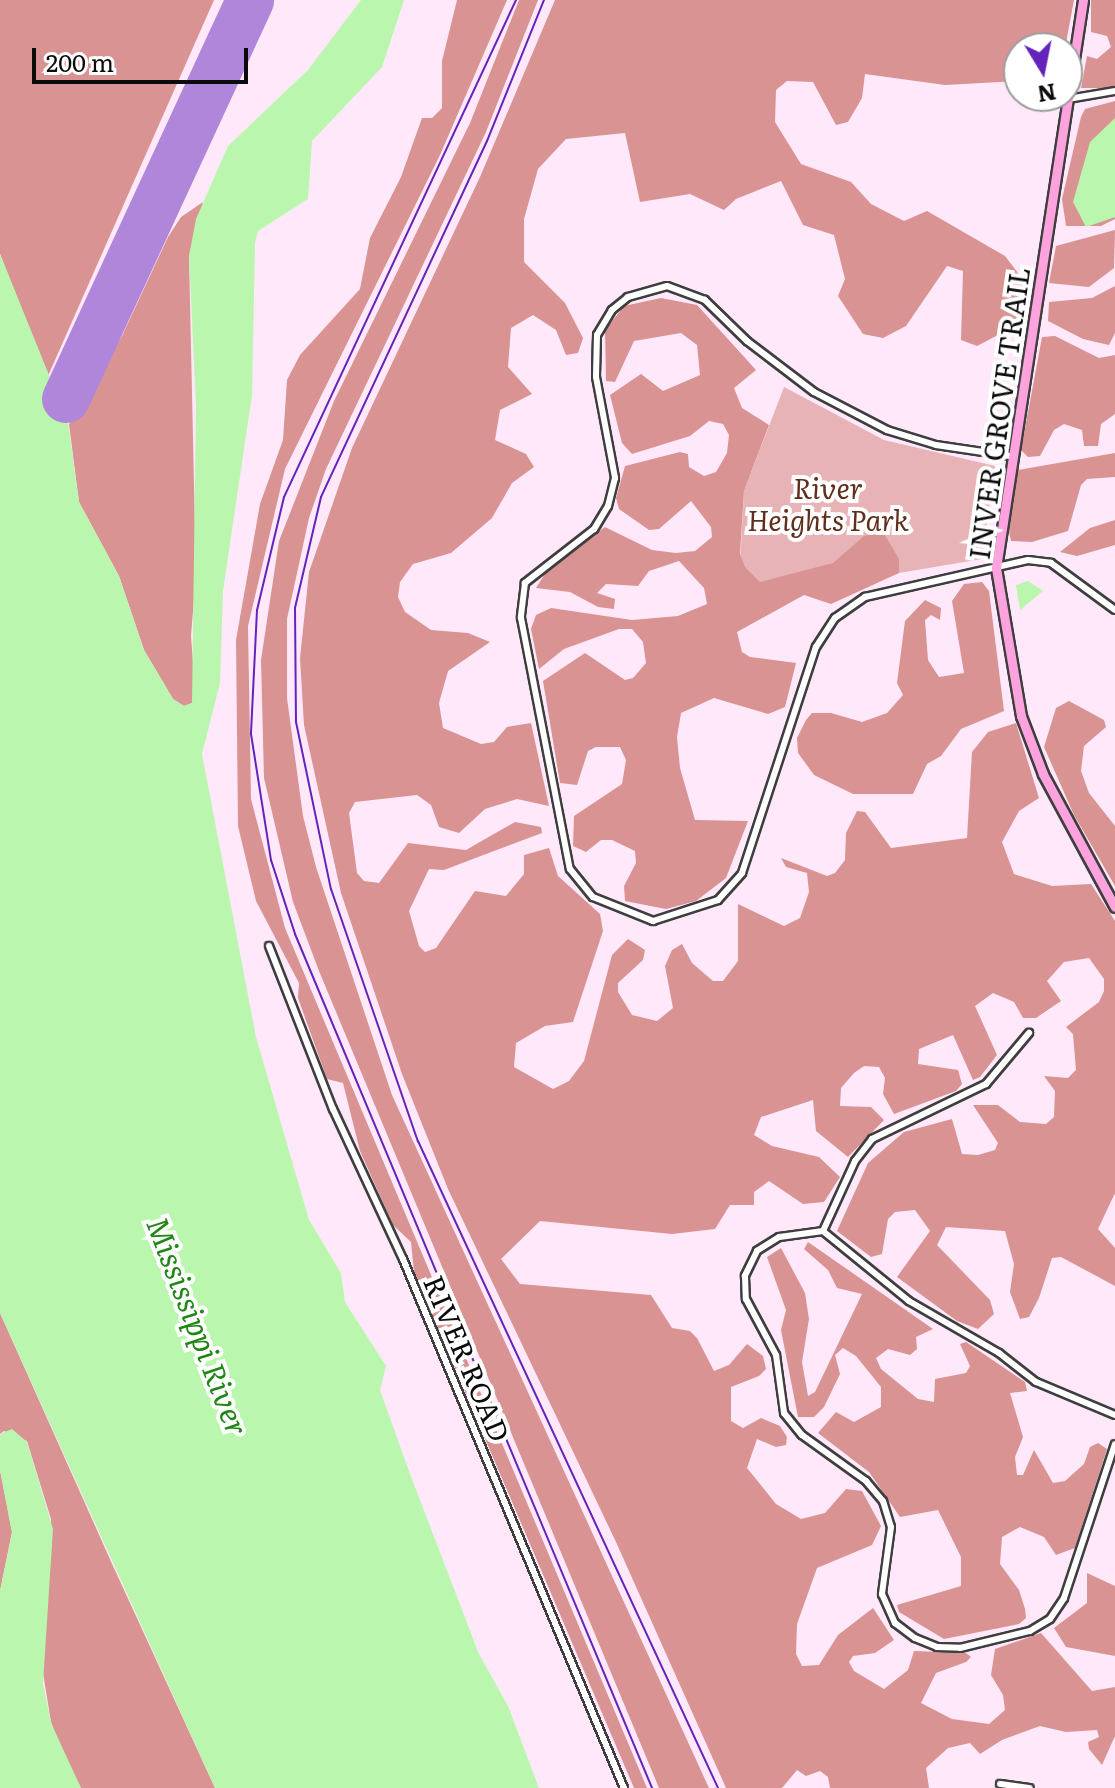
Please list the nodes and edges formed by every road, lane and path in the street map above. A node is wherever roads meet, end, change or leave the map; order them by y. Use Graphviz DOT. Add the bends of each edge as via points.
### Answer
graph roads {
  1 [pos="1083,0"];
  2 [pos="1078,32"];
  3 [pos="1115,91"];
  4 [pos="1083,96"];
  5 [pos="1066,112"];
  6 [pos="1010,456"];
  7 [pos="996,568"];
  8 [pos="1115,610"];
  9 [pos="1115,907"];
  10 [pos="269,946"];
  11 [pos="1029,1033"];
  12 [pos="823,1231"];
  13 [pos="1115,1415"];
  14 [pos="1115,1444"];
  15 [pos="1000,1784"];
  16 [pos="624,1788"];
  17 [pos="1030,1788"];
  1 -- 2 [label="street, INVER GROVE TRAIL"];
  3 -- 4 [label="street"];
  5 -- 6 [label="street, INVER GROVE TRAIL"];
  6 -- 7 [label="street, INVER GROVE TRAIL"];
  6 -- 7 [label="street" via="936,445 875,423 814,392 747,341 705,300 667,286 628,297 612,310 597,335 596,377 615,478 608,506 594,529 525,583 521,618 570,869 593,897 653,921 718,900 742,873 816,647 835,618 865,597"];
  7 -- 8 [label="street" via="1028,560 1051,563"];
  7 -- 9 [label="street, INVER GROVE TRAIL" via="1021,716 1043,774"];
  10 -- 16 [label="street, RIVER ROAD" via="337,1119 403,1259"];
  11 -- 12 [label="street" via="986,1084 872,1139 855,1161"];
  12 -- 13 [label="street" via="909,1301 999,1353 1036,1382"];
  12 -- 14 [label="street" via="795,1231 757,1251 745,1276 746,1299 776,1355 784,1413 802,1435 866,1481 883,1501 891,1527 882,1594 895,1623 915,1638 937,1647 960,1648 1030,1631 1050,1619 1064,1598"];
  15 -- 17 [label="street"];
}
